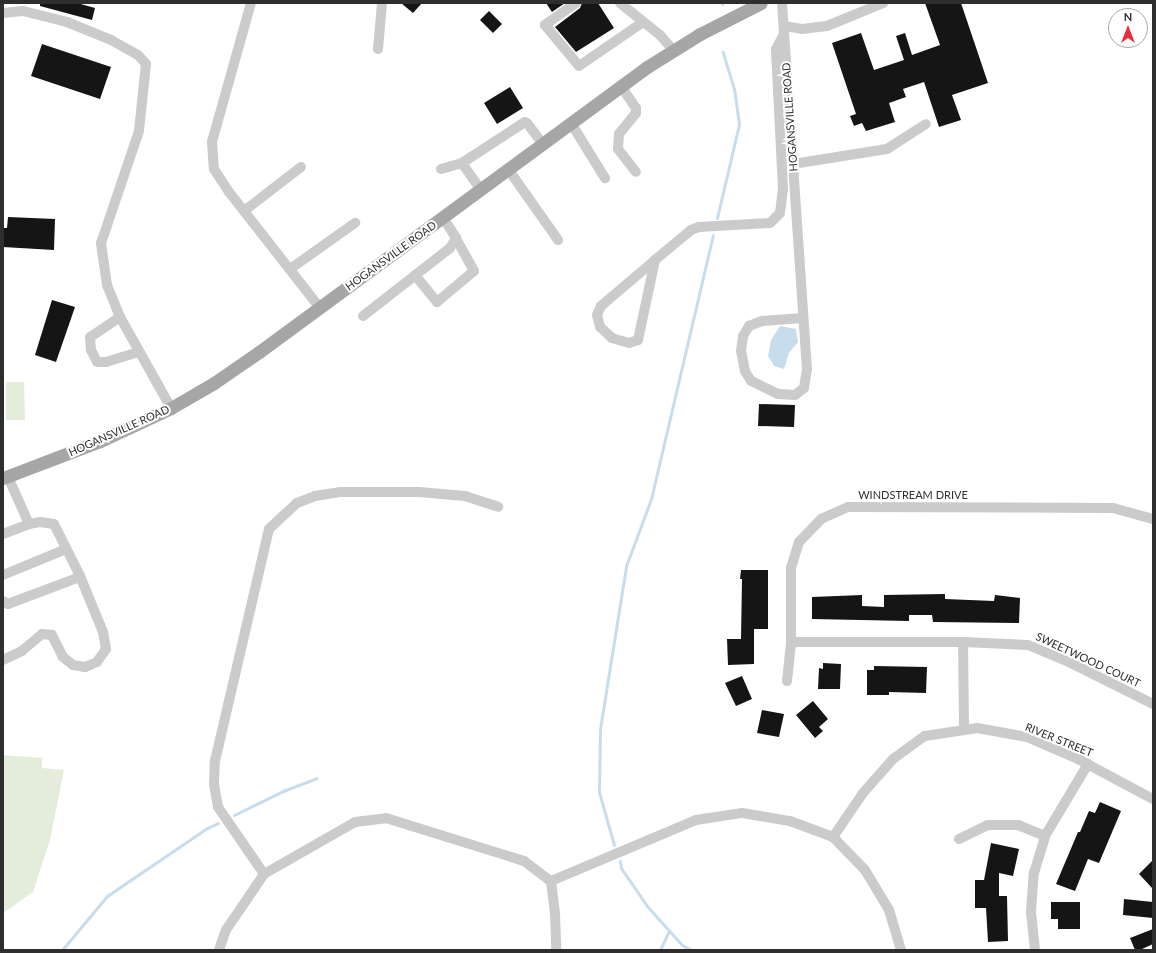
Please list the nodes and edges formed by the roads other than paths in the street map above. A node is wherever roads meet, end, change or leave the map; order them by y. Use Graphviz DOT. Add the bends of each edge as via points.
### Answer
graph roads {
  1 [pos="251,3"];
  2 [pos="382,3"];
  3 [pos="576,3"];
  4 [pos="620,3"];
  5 [pos="761,3"];
  6 [pos="782,3"];
  7 [pos="883,3"];
  8 [pos="23,7"];
  9 [pos="3,13"];
  10 [pos="643,22"];
  11 [pos="784,30"];
  12 [pos="378,49"];
  13 [pos="673,50"];
  14 [pos="621,86"];
  15 [pos="571,123"];
  16 [pos="926,124"];
  17 [pos="543,144"];
  18 [pos="462,163"];
  19 [pos="793,164"];
  20 [pos="301,167"];
  21 [pos="441,169"];
  22 [pos="508,169"];
  23 [pos="636,172"];
  24 [pos="605,178"];
  25 [pos="480,190"];
  26 [pos="244,211"];
  27 [pos="443,217"];
  28 [pos="355,222"];
  29 [pos="456,238"];
  30 [pos="558,240"];
  31 [pos="655,260"];
  32 [pos="290,269"];
  33 [pos="415,275"];
  34 [pos="320,308"];
  35 [pos="363,316"];
  36 [pos="120,318"];
  37 [pos="803,318"];
  38 [pos="138,352"];
  39 [pos="171,408"];
  40 [pos="6,478"];
  41 [pos="498,508"];
  42 [pos="1153,519"];
  43 [pos="29,524"];
  44 [pos="3,534"];
  45 [pos="66,549"];
  46 [pos="3,575"];
  47 [pos="80,577"];
  48 [pos="3,601"];
  49 [pos="791,642"];
  50 [pos="963,642"];
  51 [pos="3,660"];
  52 [pos="787,681"];
  53 [pos="1153,704"];
  54 [pos="964,730"];
  55 [pos="1088,764"];
  56 [pos="1151,797"];
  57 [pos="1045,836"];
  58 [pos="833,837"];
  59 [pos="959,839"];
  60 [pos="264,874"];
  61 [pos="551,880"];
  62 [pos="219,950"];
  63 [pos="556,950"];
  64 [pos="901,950"];
  65 [pos="1035,950"];
  1 -- 26 [label="street" via="212,142 214,169"];
  2 -- 12 [label="street"];
  3 -- 10 [label="street" via="545,25 579,66"];
  4 -- 10 [label="street"];
  5 -- 13 [label="main road, HOGANSVILLE ROAD"];
  6 -- 11 [label="street, HOGANSVILLE ROAD"];
  7 -- 11 [label="street" via="827,26"];
  8 -- 9 [label="street"];
  8 -- 36 [label="street" via="111,40 138,55 146,64 139,131 101,243 107,285"];
  10 -- 13 [label="street" via="660,35"];
  11 -- 19 [label="street, HOGANSVILLE ROAD"];
  11 -- 31 [label="street" via="776,49 783,189 780,213 770,223 699,227 691,230"];
  13 -- 14 [label="main road, HOGANSVILLE ROAD"];
  14 -- 15 [label="main road, HOGANSVILLE ROAD"];
  14 -- 23 [label="street" via="636,108 636,113 619,134 618,149"];
  15 -- 17 [label="main road, HOGANSVILLE ROAD"];
  15 -- 24 [label="street"];
  16 -- 19 [label="street" via="887,149"];
  17 -- 18 [label="street" via="525,122"];
  17 -- 22 [label="main road, HOGANSVILLE ROAD"];
  18 -- 21 [label="street"];
  18 -- 25 [label="street"];
  19 -- 37 [label="street, HOGANSVILLE ROAD"];
  20 -- 26 [label="street"];
  22 -- 25 [label="main road, HOGANSVILLE ROAD"];
  22 -- 30 [label="street"];
  25 -- 27 [label="main road, HOGANSVILLE ROAD"];
  26 -- 32 [label="street"];
  27 -- 29 [label="street"];
  27 -- 34 [label="main road, HOGANSVILLE ROAD"];
  28 -- 32 [label="street"];
  29 -- 33 [label="street" via="450,248"];
  29 -- 33 [label="street" via="474,271 437,302"];
  31 -- 31 [label="street" via="601,306 597,315 600,327 612,338 629,343 638,340"];
  32 -- 34 [label="street"];
  33 -- 35 [label="street"];
  34 -- 39 [label="main road, HOGANSVILLE ROAD" via="214,383"];
  36 -- 38 [label="street"];
  36 -- 38 [label="street" via="90,337 91,350 97,362 106,362"];
  37 -- 37 [label="street" via="762,321 749,326 743,336 741,350 745,371 751,381 778,394 795,395 804,388 807,369"];
  38 -- 39 [label="street"];
  39 -- 40 [label="main road, HOGANSVILLE ROAD" via="100,441"];
  40 -- 43 [label="street"];
  41 -- 60 [label="street" via="465,496 419,492 340,492 315,496 297,503 269,529 216,755 214,784 218,807"];
  42 -- 49 [label="street, WINDSTREAM DRIVE" via="1113,508 848,507 821,519 799,542 791,568"];
  43 -- 44 [label="street"];
  43 -- 45 [label="street" via="54,524"];
  45 -- 46 [label="street"];
  45 -- 47 [label="street"];
  47 -- 48 [label="street" via="8,604"];
  47 -- 51 [label="street" via="103,632 106,649 97,662 85,667 73,665 63,657 52,636 42,634 22,651"];
  49 -- 50 [label="street, SWEETWOOD COURT"];
  49 -- 52 [label="street, WINDSTREAM DRIVE"];
  50 -- 53 [label="street, SWEETWOOD COURT" via="1028,645 1069,662"];
  50 -- 54 [label="street"];
  54 -- 55 [label="street, RIVER STREET" via="976,728 1027,737"];
  54 -- 58 [label="street, RIVER STREET" via="924,736 893,759 863,793"];
  55 -- 56 [label="street, RIVER STREET"];
  55 -- 57 [label="street"];
  57 -- 59 [label="street" via="1018,825 988,825"];
  57 -- 65 [label="street" via="1034,872 1031,912"];
  58 -- 61 [label="street" via="790,821 742,813 696,820"];
  58 -- 64 [label="street" via="865,870 889,910"];
  60 -- 61 [label="street" via="355,822 386,818 524,861"];
  60 -- 62 [label="street" via="226,930"];
  61 -- 63 [label="street"];
}
